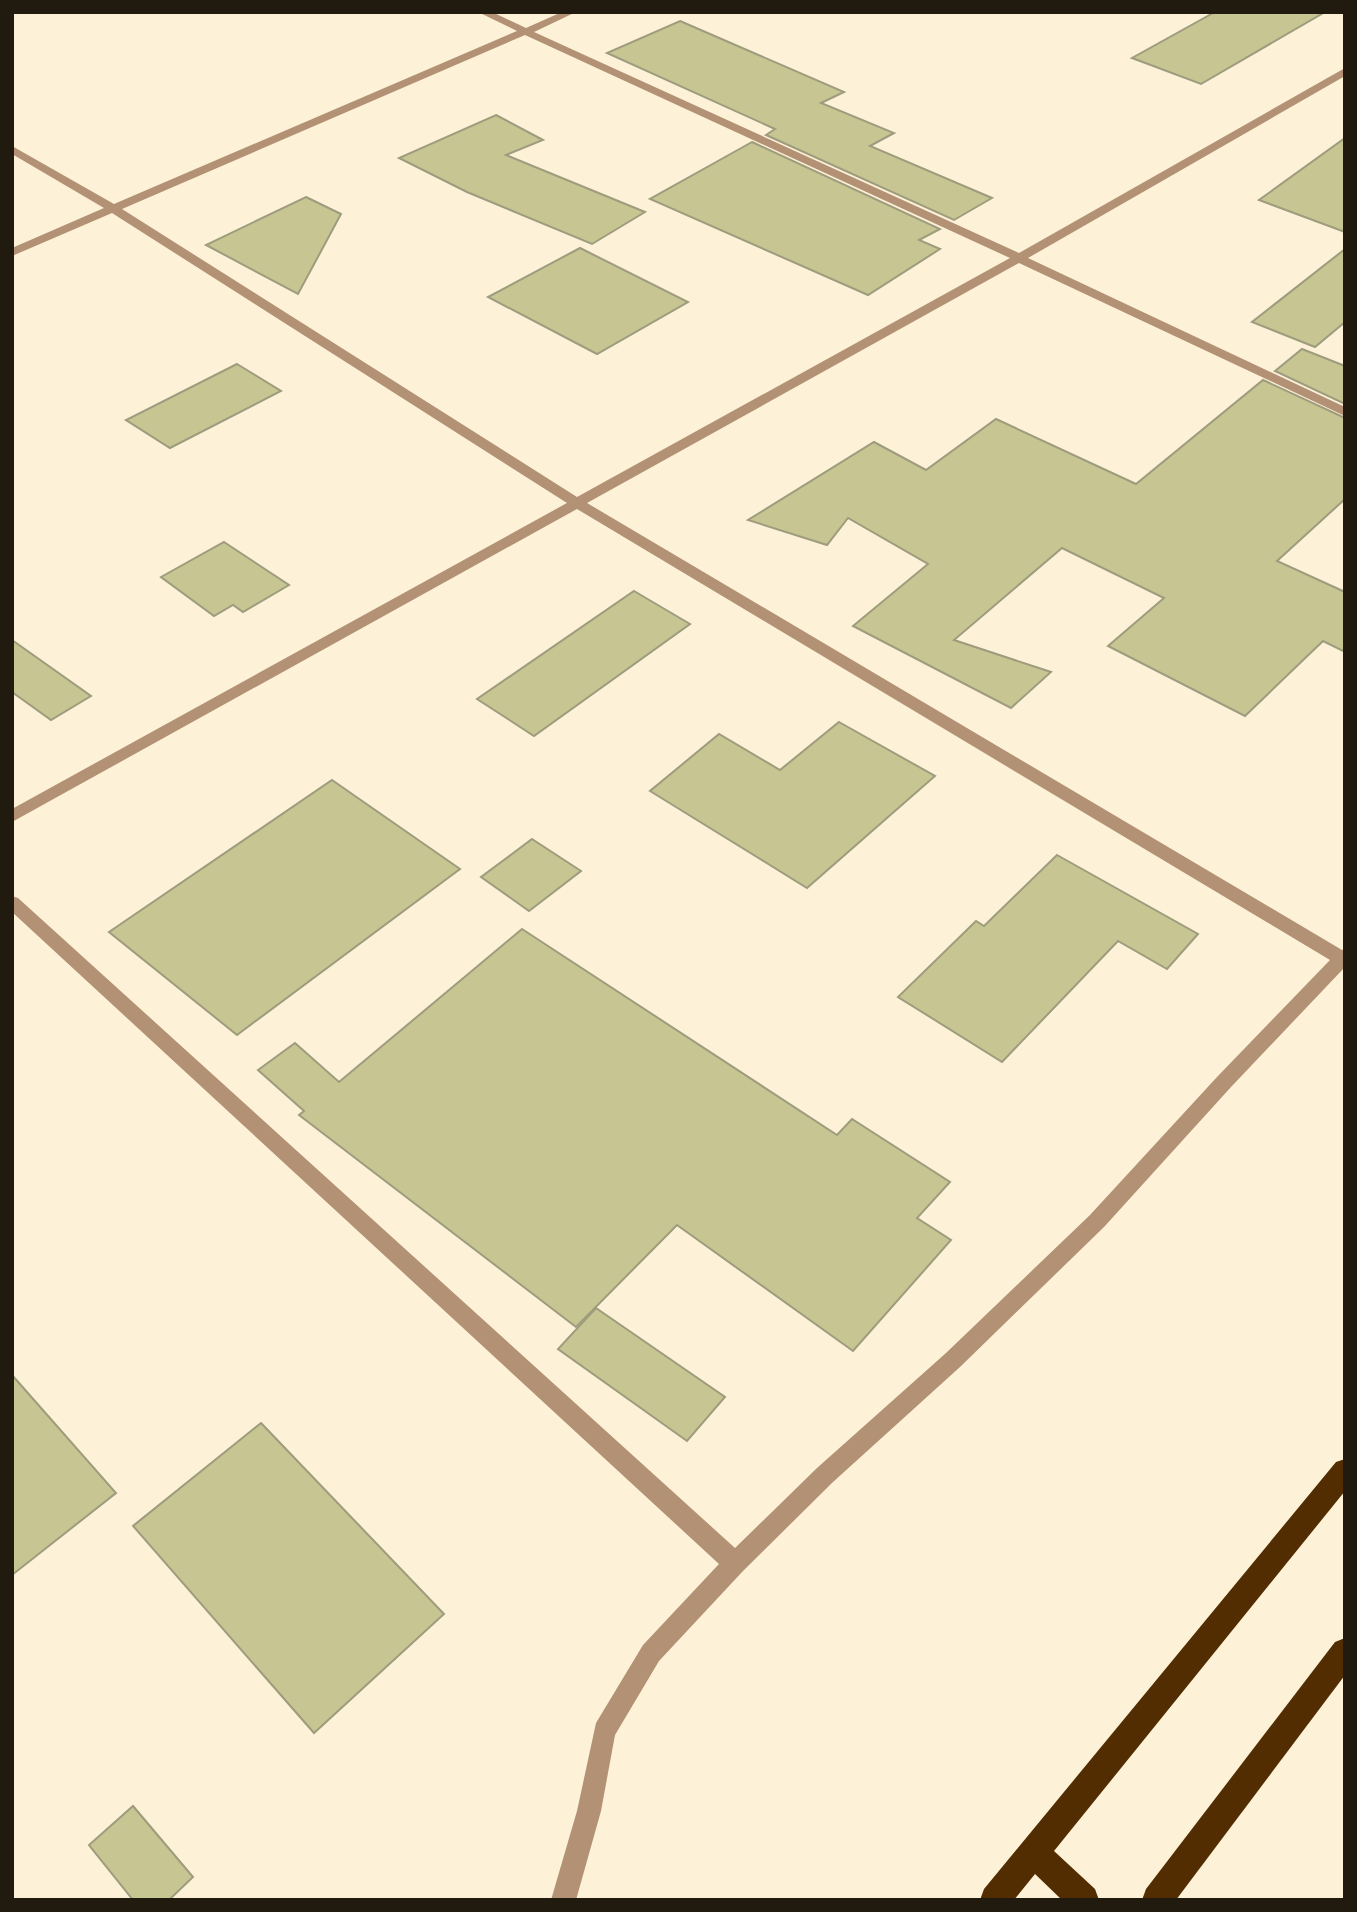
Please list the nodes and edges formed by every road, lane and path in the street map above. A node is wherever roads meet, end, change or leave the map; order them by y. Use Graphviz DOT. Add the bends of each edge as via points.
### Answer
graph roads {
  1 [pos="483,12"];
  2 [pos="571,12"];
  3 [pos="525,32"];
  4 [pos="1345,71"];
  5 [pos="12,149"];
  6 [pos="114,209"];
  7 [pos="12,253"];
  8 [pos="1019,258"];
  9 [pos="1345,412"];
  10 [pos="575,502"];
  11 [pos="12,816"];
  12 [pos="12,902"];
  13 [pos="1344,958"];
  14 [pos="1345,1471"];
  15 [pos="735,1563"];
  16 [pos="1345,1652"];
  17 [pos="1034,1853"];
  18 [pos="563,1900"];
  19 [pos="995,1900"];
  20 [pos="1084,1900"];
  21 [pos="1157,1900"];
  1 -- 3 [label="lane"];
  2 -- 3 [label="lane"];
  3 -- 6 [label="lane"];
  3 -- 8 [label="lane"];
  4 -- 8 [label="lane"];
  5 -- 6 [label="lane"];
  6 -- 7 [label="lane"];
  6 -- 10 [label="lane"];
  8 -- 9 [label="lane"];
  8 -- 10 [label="lane"];
  10 -- 11 [label="lane"];
  10 -- 13 [label="lane"];
  12 -- 15 [label="lane"];
  13 -- 15 [label="lane" via="1097,1221"];
  14 -- 17 [label="highway"];
  15 -- 18 [label="lane" via="651,1653 604,1731 589,1811"];
  16 -- 21 [label="highway"];
  17 -- 19 [label="highway"];
  17 -- 20 [label="highway"];
}
